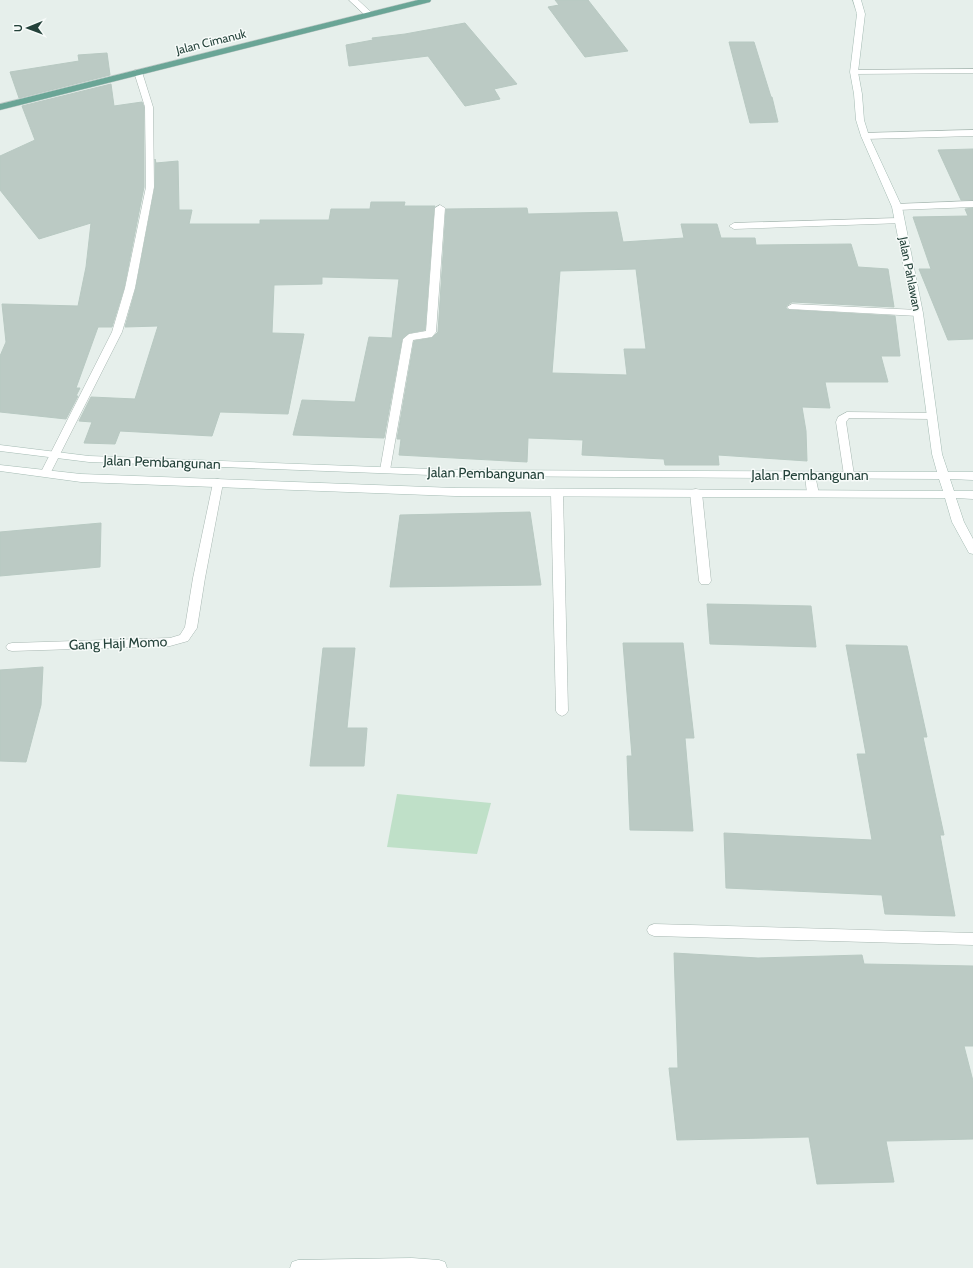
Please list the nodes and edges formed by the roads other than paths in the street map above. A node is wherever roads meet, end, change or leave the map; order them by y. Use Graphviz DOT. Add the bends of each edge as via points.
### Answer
graph roads {
  1 [pos="353,0"];
  2 [pos="427,0"];
  3 [pos="857,0"];
  4 [pos="369,14"];
  5 [pos="973,71"];
  6 [pos="138,72"];
  7 [pos="854,72"];
  8 [pos="0,107"];
  9 [pos="973,133"];
  10 [pos="865,136"];
  11 [pos="973,204"];
  12 [pos="896,207"];
  13 [pos="440,208"];
  14 [pos="899,221"];
  15 [pos="734,226"];
  16 [pos="792,307"];
  17 [pos="918,313"];
  18 [pos="932,416"];
  19 [pos="0,448"];
  20 [pos="54,455"];
  21 [pos="0,468"];
  22 [pos="385,470"];
  23 [pos="420,472"];
  24 [pos="45,474"];
  25 [pos="591,474"];
  26 [pos="694,474"];
  27 [pos="810,475"];
  28 [pos="849,475"];
  29 [pos="944,475"];
  30 [pos="973,476"];
  31 [pos="218,483"];
  32 [pos="418,490"];
  33 [pos="593,492"];
  34 [pos="557,493"];
  35 [pos="696,493"];
  36 [pos="813,494"];
  37 [pos="973,495"];
  38 [pos="950,496"];
  39 [pos="973,550"];
  40 [pos="705,581"];
  41 [pos="12,648"];
  42 [pos="562,711"];
  43 [pos="654,930"];
  44 [pos="973,939"];
  45 [pos="298,1268"];
  46 [pos="439,1268"];
  1 -- 4 [label="main road"];
  2 -- 4 [label="main road, Jalan Cimanuk"];
  3 -- 7 [label="main road, Jalan Pahlawan" via="861,14"];
  4 -- 6 [label="main road, Jalan Cimanuk"];
  5 -- 7 [label="main road"];
  6 -- 8 [label="main road, Jalan Cimanuk"];
  6 -- 20 [label="main road" via="149,108 150,187 130,288 117,332"];
  7 -- 10 [label="main road, Jalan Pahlawan" via="860,120"];
  9 -- 10 [label="main road"];
  10 -- 12 [label="main road, Jalan Pahlawan"];
  11 -- 12 [label="main road"];
  12 -- 14 [label="main road, Jalan Pahlawan"];
  13 -- 22 [label="main road" via="431,332 428,335 408,338"];
  14 -- 15 [label="main road"];
  14 -- 17 [label="main road, Jalan Pahlawan"];
  16 -- 17 [label="main road"];
  17 -- 18 [label="main road, Jalan Pahlawan"];
  18 -- 28 [label="main road" via="847,415 841,422"];
  18 -- 29 [label="main road, Jalan Pahlawan" via="937,454"];
  19 -- 20 [label="main road, Jalan Pembangunan"];
  20 -- 22 [label="main road, Jalan Pembangunan" via="97,459"];
  20 -- 24 [label="main road"];
  21 -- 24 [label="main road, Jalan Pembangunan"];
  22 -- 23 [label="main road, Jalan Pembangunan"];
  23 -- 25 [label="main road, Jalan Pembangunan"];
  23 -- 32 [label="main road"];
  24 -- 31 [label="main road, Jalan Pembangunan" via="81,478"];
  25 -- 26 [label="main road, Jalan Pembangunan"];
  25 -- 33 [label="main road"];
  26 -- 27 [label="main road, Jalan Pembangunan"];
  26 -- 35 [label="main road"];
  27 -- 28 [label="main road, Jalan Pembangunan"];
  27 -- 36 [label="main road"];
  28 -- 29 [label="main road, Jalan Pembangunan"];
  29 -- 30 [label="main road, Jalan Pembangunan"];
  29 -- 38 [label="main road, Jalan Pahlawan"];
  31 -- 32 [label="main road, Jalan Pembangunan"];
  31 -- 41 [label="main road, Gang Haji Momo" via="191,628 184,638 170,642"];
  32 -- 34 [label="main road, Jalan Pembangunan"];
  33 -- 34 [label="main road, Jalan Pembangunan"];
  33 -- 35 [label="main road, Jalan Pembangunan"];
  34 -- 42 [label="main road"];
  35 -- 36 [label="main road, Jalan Pembangunan"];
  35 -- 40 [label="main road"];
  36 -- 38 [label="main road, Jalan Pembangunan"];
  37 -- 38 [label="main road, Jalan Pembangunan"];
  38 -- 39 [label="main road, Jalan Pahlawan" via="958,522"];
  43 -- 44 [label="main road"];
  45 -- 46 [label="main road"];
}
